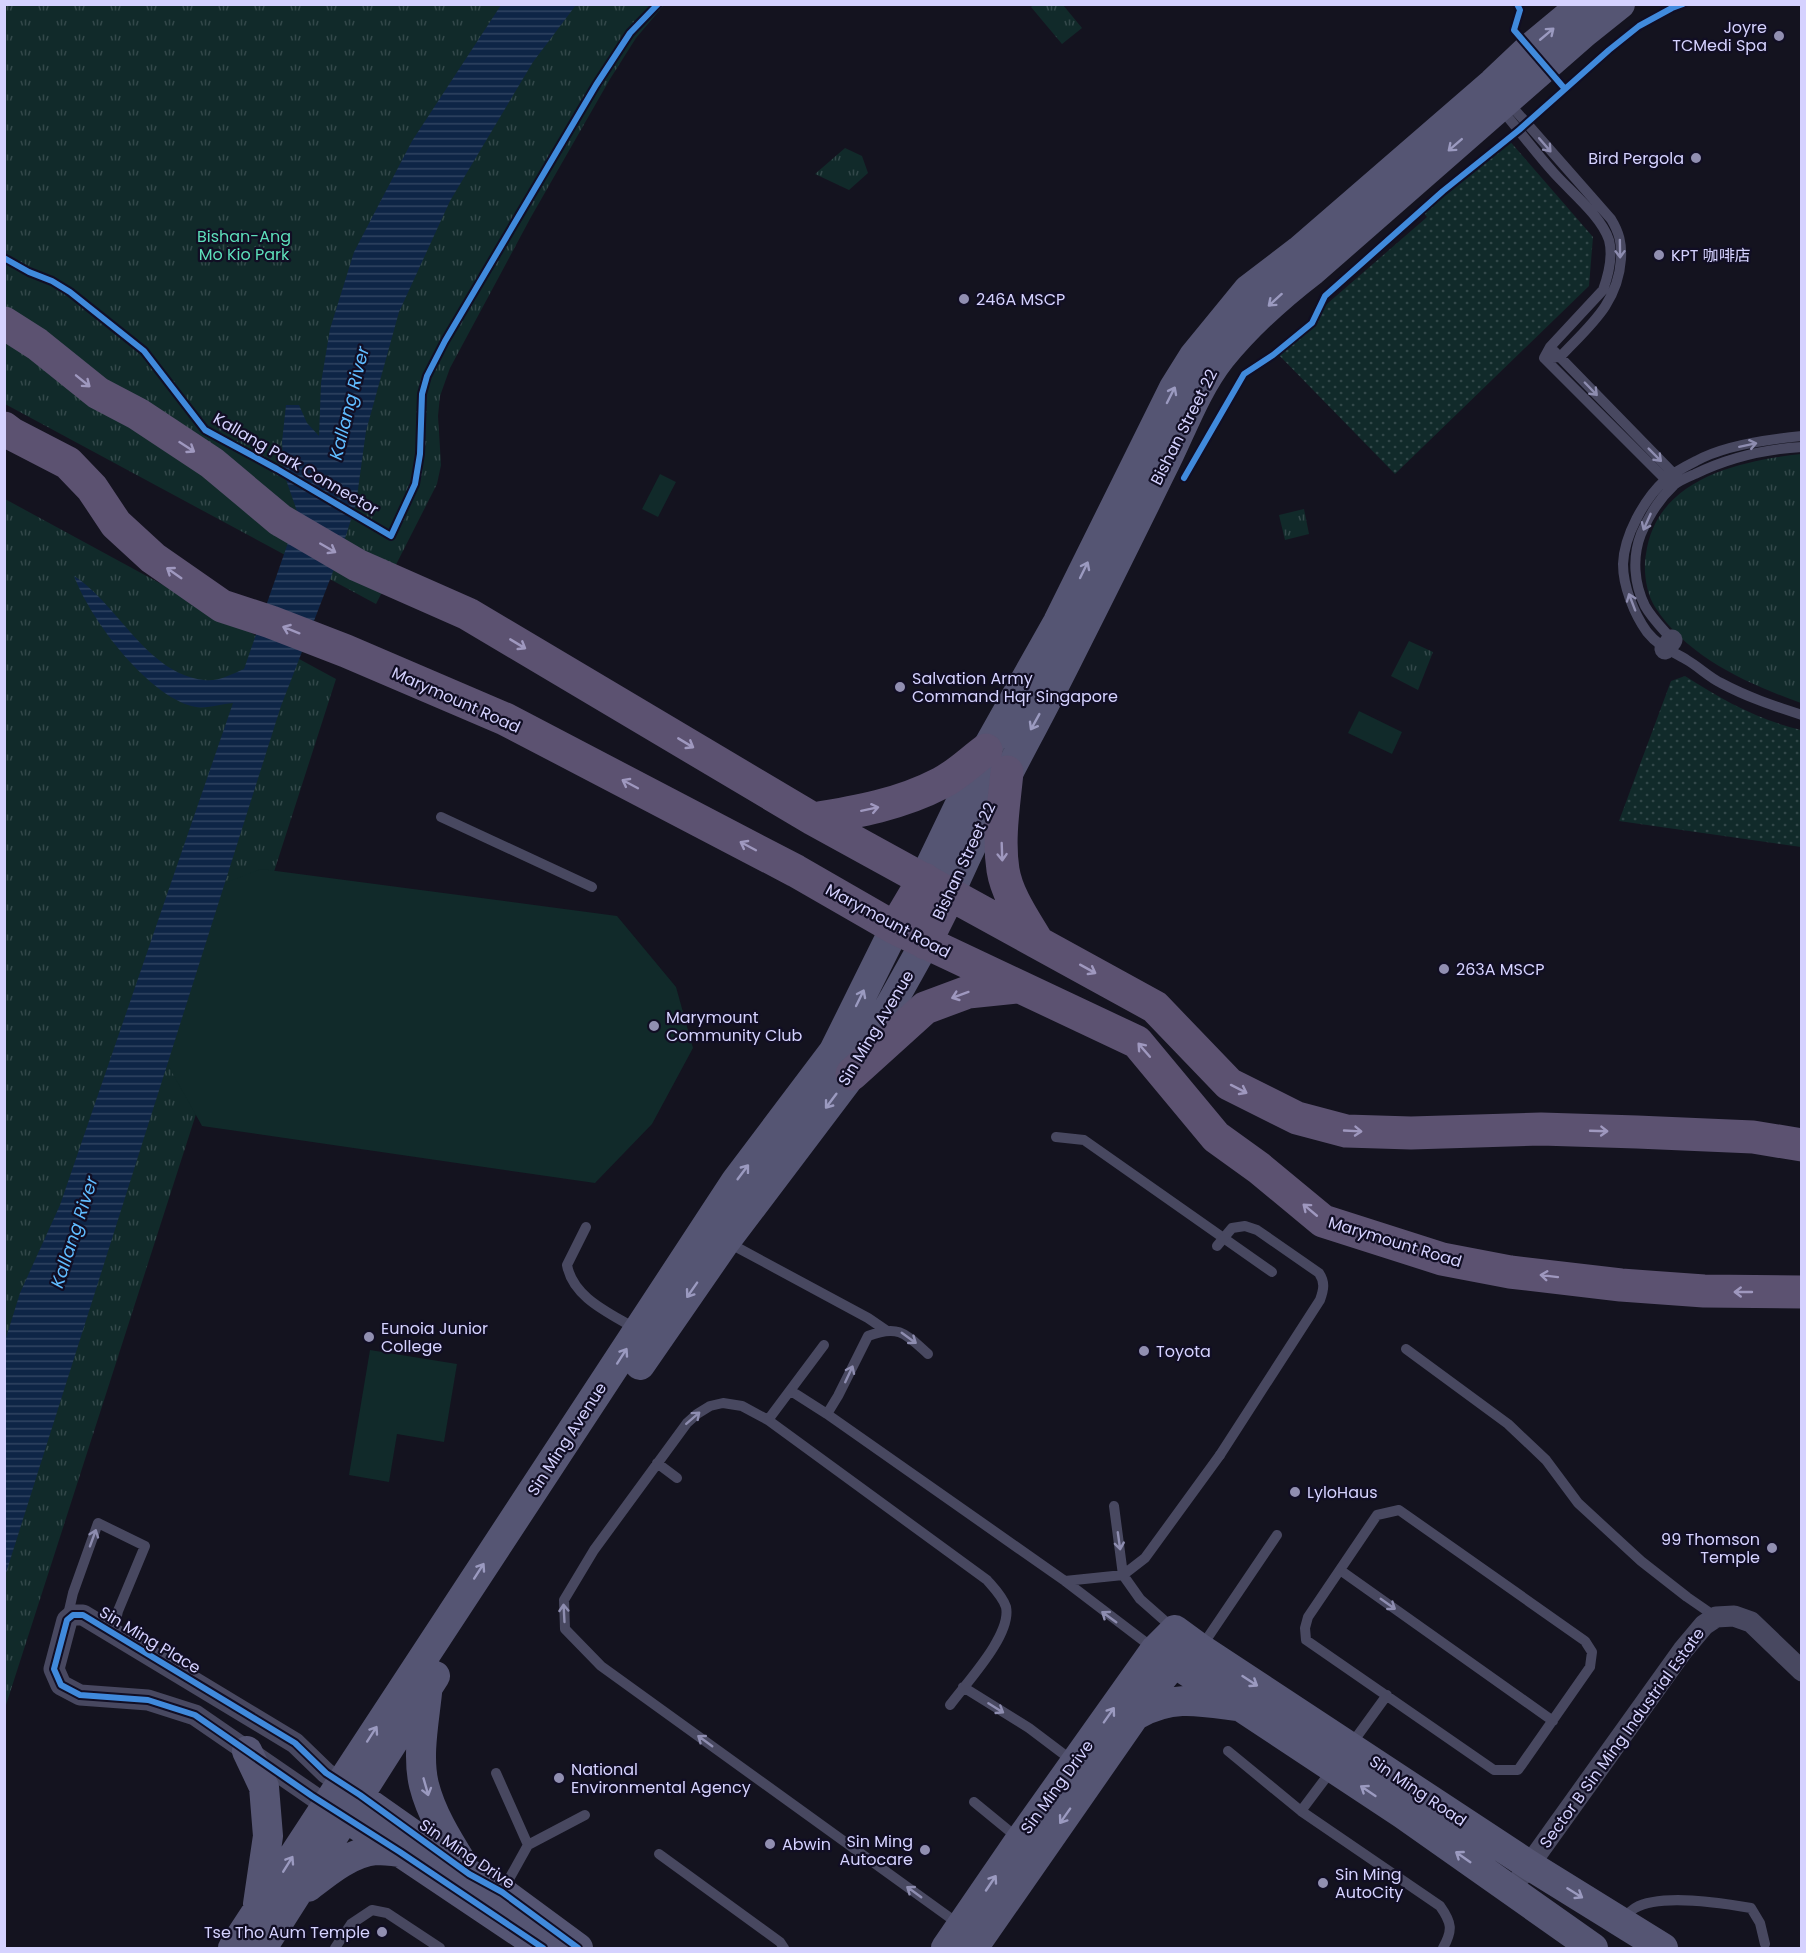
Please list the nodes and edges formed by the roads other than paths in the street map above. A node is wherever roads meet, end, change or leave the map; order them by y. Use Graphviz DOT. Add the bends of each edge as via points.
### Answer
graph roads {
  1 [pos="1620,4"];
  2 [pos="1575,14"];
  3 [pos="1496,95"];
  4 [pos="4,306"];
  5 [pos="4,323"];
  6 [pos="37,344"];
  7 [pos="1550,347"];
  8 [pos="1560,357"];
  9 [pos="1544,358"];
  10 [pos="4,428"];
  11 [pos="1802,436"];
  12 [pos="4,447"];
  13 [pos="1802,447"];
  14 [pos="68,463"];
  15 [pos="1673,481"];
  16 [pos="1802,715"];
  17 [pos="996,761"];
  18 [pos="441,817"];
  19 [pos="813,819"];
  20 [pos="592,887"];
  21 [pos="936,887"];
  22 [pos="895,928"];
  23 [pos="1037,941"];
  24 [pos="925,943"];
  25 [pos="1018,987"];
  26 [pos="852,1074"];
  27 [pos="1056,1137"];
  28 [pos="1802,1146"];
  29 [pos="586,1227"];
  30 [pos="725,1242"];
  31 [pos="1217,1246"];
  32 [pos="1272,1272"];
  33 [pos="1802,1292"];
  34 [pos="639,1331"];
  35 [pos="886,1331"];
  36 [pos="824,1345"];
  37 [pos="1406,1349"];
  38 [pos="928,1354"];
  39 [pos="791,1391"];
  40 [pos="827,1414"];
  41 [pos="768,1419"];
  42 [pos="657,1463"];
  43 [pos="677,1478"];
  44 [pos="1114,1506"];
  45 [pos="1277,1534"];
  46 [pos="1340,1570"];
  47 [pos="1123,1575"];
  48 [pos="1065,1581"];
  49 [pos="1716,1617"];
  50 [pos="67,1620"];
  51 [pos="113,1634"];
  52 [pos="1179,1647"];
  53 [pos="1800,1667"];
  54 [pos="428,1687"];
  55 [pos="963,1687"];
  56 [pos="1387,1695"];
  57 [pos="950,1705"];
  58 [pos="1240,1706"];
  59 [pos="1138,1714"];
  60 [pos="1553,1721"];
  61 [pos="247,1751"];
  62 [pos="1228,1751"];
  63 [pos="1342,1757"];
  64 [pos="1084,1770"];
  65 [pos="496,1773"];
  66 [pos="343,1801"];
  67 [pos="974,1802"];
  68 [pos="1301,1811"];
  69 [pos="585,1815"];
  70 [pos="528,1845"];
  71 [pos="1029,1847"];
  72 [pos="400,1852"];
  73 [pos="659,1854"];
  74 [pos="1529,1865"];
  75 [pos="469,1874"];
  76 [pos="1511,1891"];
  77 [pos="495,1902"];
  78 [pos="290,1905"];
  79 [pos="257,1913"];
  80 [pos="1621,1921"];
  81 [pos="965,1940"];
  82 [pos="541,1942"];
  83 [pos="1765,1944"];
  84 [pos="1444,1947"];
  85 [pos="233,1948"];
  86 [pos="262,1948"];
  87 [pos="335,1948"];
  88 [pos="440,1948"];
  89 [pos="578,1948"];
  90 [pos="784,1948"];
  91 [pos="1593,1948"];
  92 [pos="1663,1948"];
  1 -- 2 [label="main road, Bishan Street 22"];
  2 -- 3 [label="main road, Bishan Street 22" via="1530,48"];
  3 -- 7 [label="lane" via="1609,240 1603,290"];
  3 -- 8 [label="lane, one-way" via="1611,219 1619,233 1620,274 1615,291 1596,319"];
  3 -- 17 [label="main road, Bishan Street 22" via="1248,290 1194,356 1174,388 1058,622"];
  4 -- 6 [label="main road"];
  5 -- 6 [label="main road"];
  6 -- 19 [label="main road, one-way" via="98,393 138,414 212,463 280,520 357,566 468,614"];
  7 -- 8 [label="lane"];
  7 -- 9 [label="lane"];
  8 -- 9 [label="lane"];
  8 -- 15 [label="lane, one-way"];
  9 -- 15 [label="lane"];
  10 -- 14 [label="main road, Marymount Road"];
  15 -- 11 [label="lane, one-way" via="1698,459 1731,448"];
  12 -- 14 [label="main road"];
  13 -- 15 [label="lane" via="1721,462"];
  22 -- 14 [label="main road, Marymount Road, one-way" via="785,865 505,719 271,621 222,606 153,558 116,524 92,488"];
  15 -- 16 [label="lane" via="1640,510 1627,541 1623,564 1633,606 1647,631 1720,683"];
  19 -- 17 [label="main road, one-way" via="903,799"];
  17 -- 21 [label="main road, Bishan Street 22" via="966,854"];
  17 -- 23 [label="main road, one-way" via="1003,871 1016,907"];
  18 -- 20 [label="lane"];
  19 -- 21 [label="main road"];
  21 -- 22 [label="main road, Bishan Street 22"];
  21 -- 23 [label="main road"];
  21 -- 24 [label="main road, Bishan Street 22"];
  22 -- 24 [label="main road, Marymount Road"];
  34 -- 22 [label="main road, Sin Ming Avenue, one-way" via="736,1181 834,1051"];
  23 -- 28 [label="main road, one-way" via="1155,1007 1229,1084 1297,1118 1346,1131 1584,1130 1753,1137"];
  24 -- 25 [label="main road, Marymount Road"];
  24 -- 26 [label="main road, Sin Ming Avenue"];
  25 -- 26 [label="main road, one-way" via="968,992 926,1008"];
  33 -- 25 [label="main road, Marymount Road, one-way" via="1704,1292 1510,1272 1442,1259 1323,1221 1216,1137 1137,1042"];
  26 -- 30 [label="main road, Sin Ming Avenue, one-way"];
  27 -- 32 [label="lane" via="1084,1140"];
  29 -- 34 [label="lane" via="567,1265 573,1283 581,1293"];
  30 -- 35 [label="lane"];
  30 -- 54 [label="main road, Sin Ming Avenue, one-way"];
  31 -- 47 [label="lane, bridge" via="1232,1228 1245,1226 1257,1230 1319,1273 1324,1286 1320,1300 1220,1455 1144,1558"];
  66 -- 34 [label="main road, Sin Ming Avenue, one-way"];
  35 -- 38 [label="lane, one-way" via="906,1335"];
  40 -- 35 [label="lane, one-way" via="866,1338"];
  36 -- 39 [label="lane"];
  37 -- 49 [label="lane" via="1508,1424 1546,1460 1593,1518 1641,1561"];
  39 -- 40 [label="lane"];
  39 -- 41 [label="lane"];
  40 -- 48 [label="lane"];
  42 -- 41 [label="lane, one-way" via="687,1423 710,1406 733,1403"];
  41 -- 55 [label="lane" via="995,1589 1007,1614 1003,1631"];
  42 -- 43 [label="lane"];
  81 -- 42 [label="lane, one-way" via="601,1666 565,1629 564,1600 594,1550"];
  44 -- 47 [label="lane, one-way"];
  45 -- 52 [label="lane"];
  46 -- 56 [label="lane" via="1308,1617 1306,1640"];
  46 -- 60 [label="lane, one-way"];
  46 -- 60 [label="lane" via="1377,1515 1399,1510 1585,1641 1592,1652 1590,1667"];
  47 -- 48 [label="lane"];
  47 -- 52 [label="lane"];
  52 -- 48 [label="lane, one-way"];
  49 -- 53 [label="street, Sector B Sin Ming Industrial Estate" via="1734,1616 1751,1622"];
  49 -- 74 [label="street, Sector B Sin Ming Industrial Estate" via="1683,1650"];
  50 -- 51 [label="street, Sin Ming Place" via="83,1615"];
  50 -- 51 [label="lane, one-way" via="98,1523 145,1546 118,1611"];
  50 -- 61 [label="street" via="54,1669 61,1684 80,1695 148,1700 195,1715"];
  51 -- 66 [label="street, Sin Ming Place" via="295,1743 326,1773"];
  52 -- 58 [label="main road, Sin Ming Road"];
  52 -- 59 [label="main road, Sin Ming Drive"];
  52 -- 63 [label="main road, Sin Ming Road, one-way"];
  64 -- 52 [label="main road, Sin Ming Drive, one-way"];
  54 -- 66 [label="main road, Sin Ming Avenue"];
  54 -- 75 [label="main road, one-way" via="422,1749 424,1785 444,1832"];
  55 -- 57 [label="lane"];
  55 -- 64 [label="lane, one-way" via="1029,1728"];
  56 -- 60 [label="lane" via="1494,1770 1518,1770"];
  56 -- 63 [label="lane"];
  58 -- 59 [label="main road" via="1171,1701"];
  58 -- 63 [label="main road, Sin Ming Road"];
  59 -- 64 [label="main road, Sin Ming Drive"];
  61 -- 66 [label="street"];
  61 -- 79 [label="main road" via="264,1787 268,1836"];
  62 -- 68 [label="lane"];
  63 -- 68 [label="lane"];
  63 -- 74 [label="main road, Sin Ming Road"];
  76 -- 63 [label="main road, Sin Ming Road, one-way"];
  64 -- 71 [label="main road, Sin Ming Drive"];
  65 -- 70 [label="lane"];
  66 -- 72 [label="main road, Sin Ming Drive"];
  66 -- 75 [label="main road, Sin Ming Drive"];
  66 -- 78 [label="main road, Sin Ming Avenue"];
  79 -- 66 [label="main road, Sin Ming Avenue, one-way"];
  67 -- 71 [label="lane"];
  68 -- 84 [label="lane" via="1440,1906 1451,1929"];
  69 -- 70 [label="lane"];
  70 -- 77 [label="lane"];
  71 -- 81 [label="main road, Sin Ming Drive"];
  72 -- 77 [label="main road, Sin Ming Drive"];
  72 -- 78 [label="main road" via="376,1850 346,1860"];
  73 -- 90 [label="lane"];
  74 -- 76 [label="street, Sector B Sin Ming Industrial Estate"];
  74 -- 80 [label="main road, Sin Ming Road, one-way"];
  75 -- 77 [label="main road, Sin Ming Drive"];
  76 -- 91 [label="main road, Sin Ming Road"];
  77 -- 82 [label="main road, Sin Ming Drive"];
  78 -- 86 [label="main road, Sin Ming Avenue"];
  79 -- 85 [label="main road, Sin Ming Avenue"];
  80 -- 83 [label="lane" via="1634,1908 1658,1901 1720,1902 1751,1908"];
  80 -- 92 [label="main road, Sin Ming Road"];
  82 -- 89 [label="main road, Sin Ming Drive"];
  87 -- 88 [label="lane" via="351,1924 372,1910 387,1913"];
}
